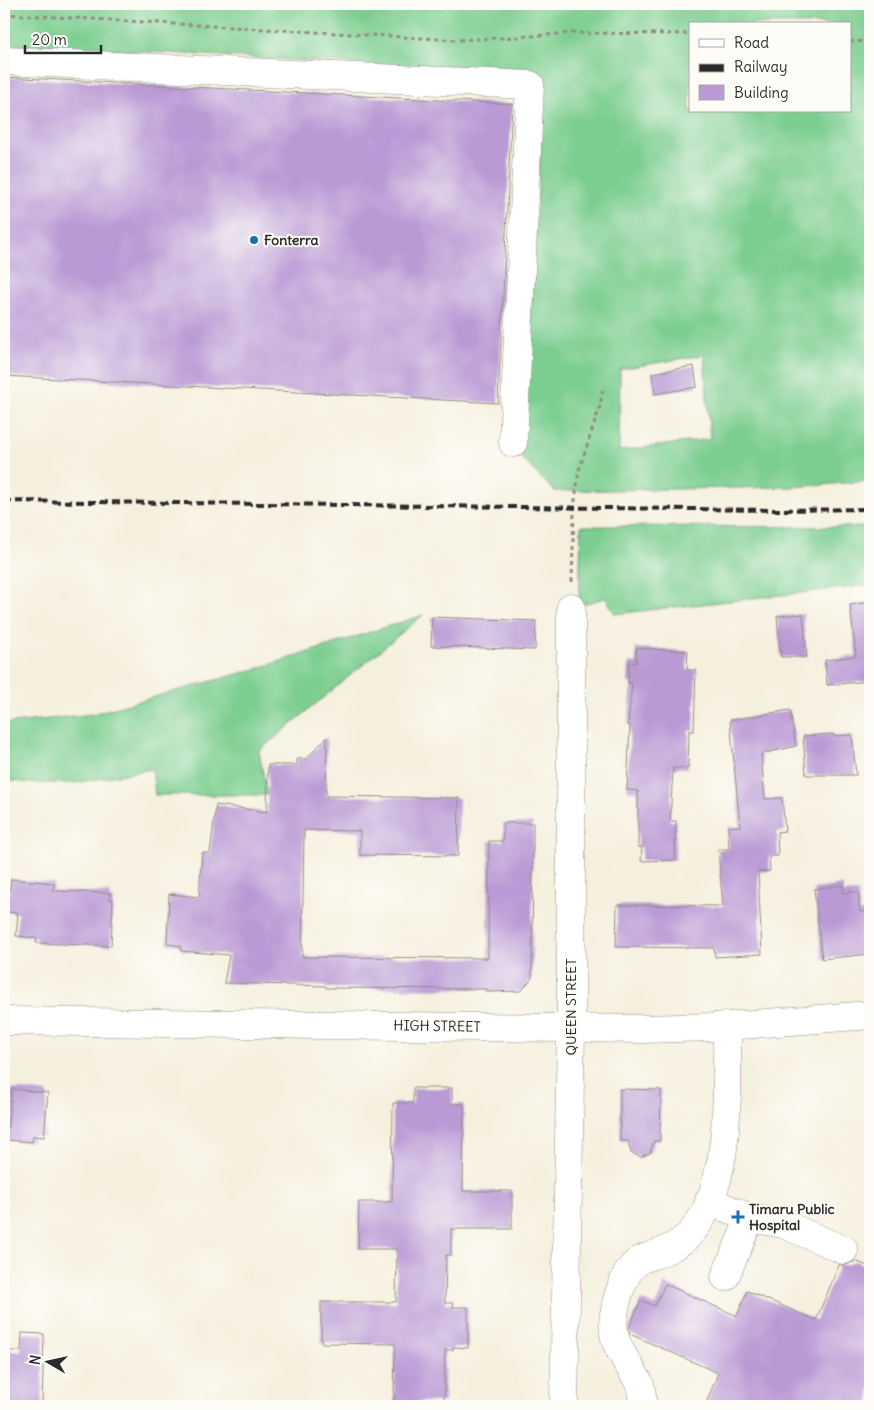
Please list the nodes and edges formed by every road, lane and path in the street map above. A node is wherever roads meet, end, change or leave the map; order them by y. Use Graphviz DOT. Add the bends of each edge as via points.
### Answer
graph roads {
  1 [pos="4,14"];
  2 [pos="689,34"];
  3 [pos="852,41"];
  4 [pos="870,42"];
  5 [pos="4,61"];
  6 [pos="603,387"];
  7 [pos="513,443"];
  8 [pos="571,607"];
  9 [pos="870,1015"];
  10 [pos="4,1021"];
  11 [pos="727,1026"];
  12 [pos="571,1027"];
  13 [pos="709,1202"];
  14 [pos="750,1218"];
  15 [pos="844,1250"];
  16 [pos="725,1276"];
  17 [pos="564,1406"];
  18 [pos="643,1406"];
  1 -- 2 [label="path" via="456,40 572,33"];
  3 -- 4 [label="path"];
  5 -- 7 [label="street" via="530,85"];
  6 -- 8 [label="path" via="579,470 574,508"];
  8 -- 12 [label="street, QUEEN STREET"];
  9 -- 11 [label="street, HIGH STREET"];
  10 -- 12 [label="street, HIGH STREET"];
  11 -- 12 [label="street, HIGH STREET"];
  11 -- 13 [label="street" via="723,1154"];
  12 -- 17 [label="street, QUEEN STREET"];
  13 -- 14 [label="street"];
  13 -- 18 [label="street" via="689,1235 671,1249 639,1261 631,1268 620,1291 614,1334 617,1347 640,1384"];
  14 -- 15 [label="street" via="783,1224"];
  14 -- 16 [label="street"];
}
